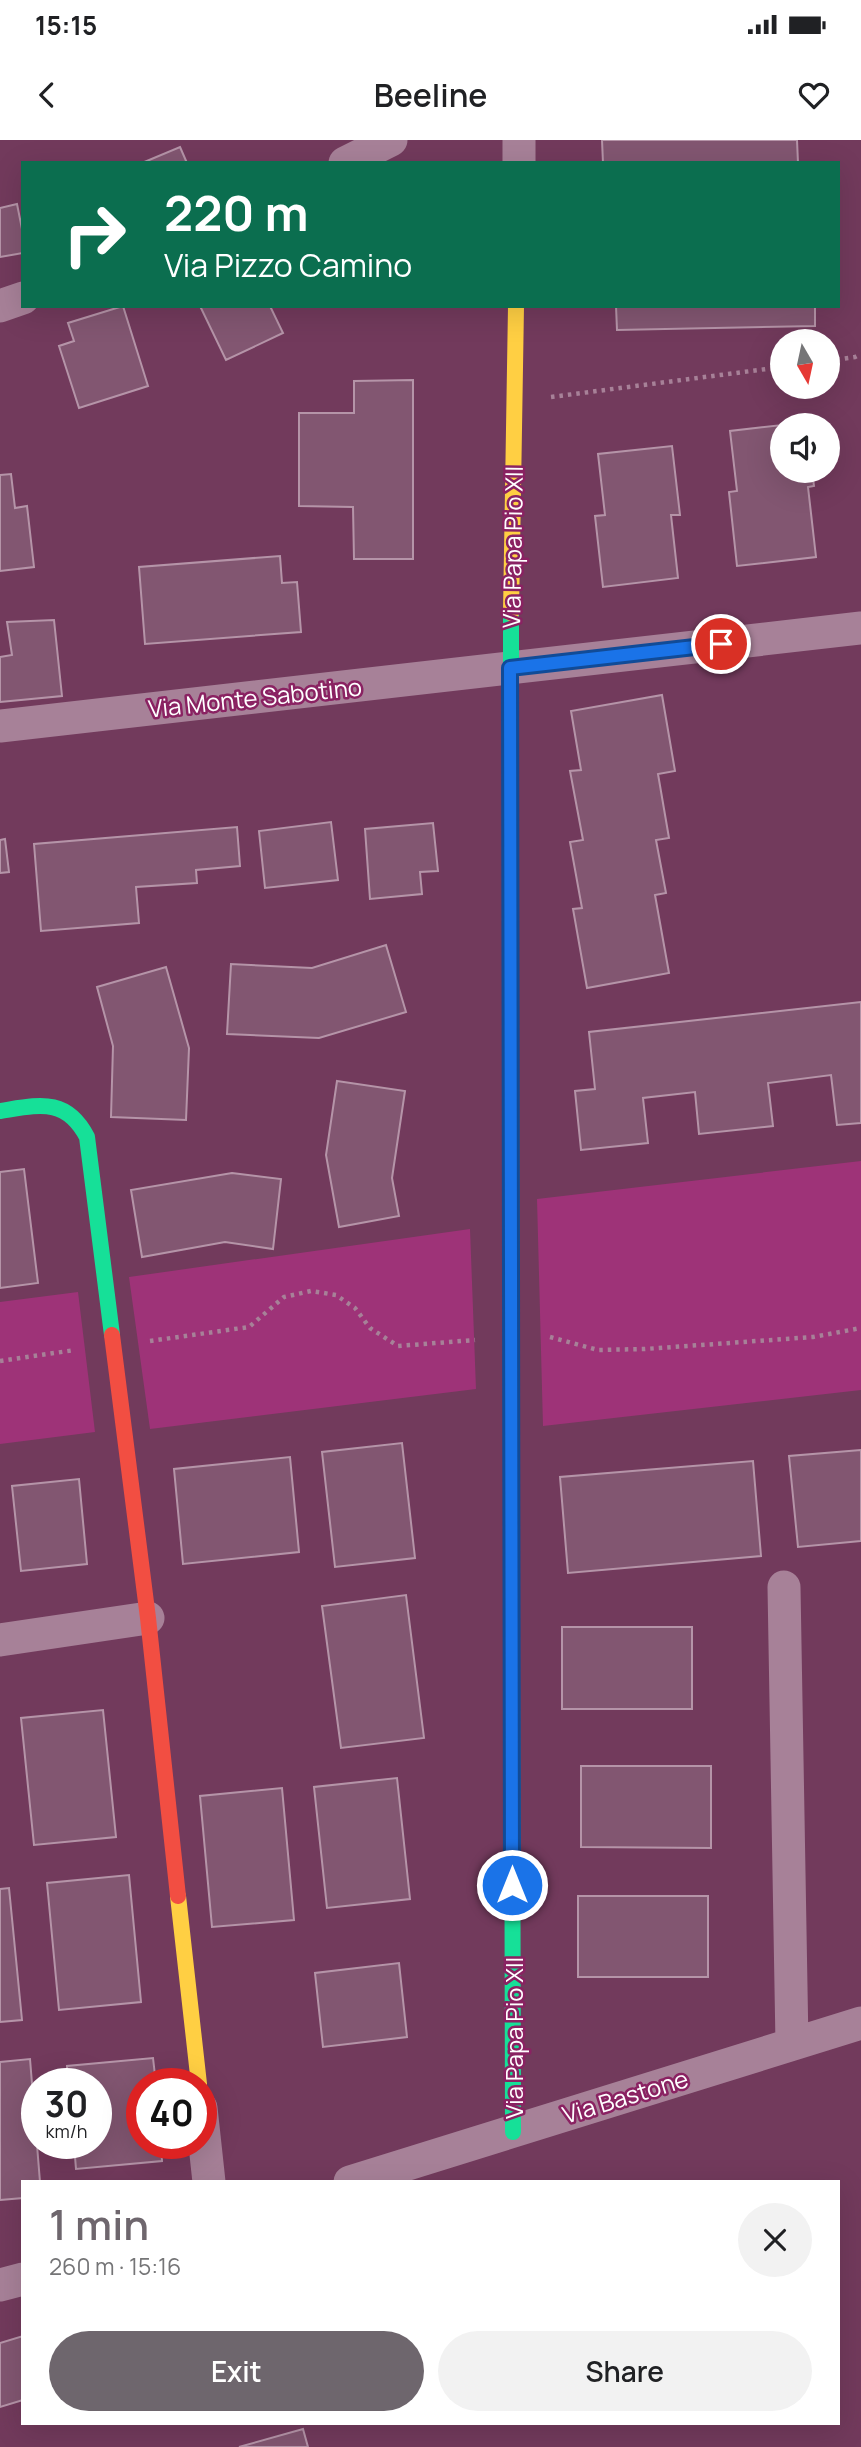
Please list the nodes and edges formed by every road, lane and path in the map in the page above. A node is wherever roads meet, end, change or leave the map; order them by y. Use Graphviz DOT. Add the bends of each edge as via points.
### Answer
graph roads {
  1 [pos="391,140"];
  2 [pos="519,140"];
  3 [pos="349,161"];
  4 [pos="519,161"];
  5 [pos="21,299"];
  6 [pos="0,306"];
  7 [pos="516,308"];
  8 [pos="861,354"];
  9 [pos="840,360"];
  10 [pos="770,369"];
  11 [pos="515,401"];
  12 [pos="861,628"];
  13 [pos="510,668"];
  14 [pos="0,726"];
  15 [pos="0,1111"];
  16 [pos="113,1346"];
  17 [pos="0,1361"];
  18 [pos="784,1587"];
  19 [pos="148,1618"];
  20 [pos="0,1640"];
  21 [pos="861,2023"];
  22 [pos="792,2044"];
  23 [pos="197,2068"];
  24 [pos="513,2132"];
  25 [pos="207,2159"];
  26 [pos="209,2180"];
  27 [pos="357,2180"];
  28 [pos="21,2280"];
  29 [pos="0,2285"];
  1 -- 3 [label="street"];
  2 -- 4 [label="street"];
  5 -- 6 [label="street"];
  7 -- 11 [label="street, Via Papa Pio XII"];
  8 -- 9 [label="path"];
  10 -- 11 [label="path"];
  11 -- 13 [label="street, Via Papa Pio XII"];
  12 -- 13 [label="street, Via Monte Sabotino"];
  13 -- 14 [label="street, Via Monte Sabotino"];
  13 -- 24 [label="street, Via Papa Pio XII"];
  15 -- 16 [label="street" via="58,1108 73,1116 84,1131"];
  16 -- 17 [label="path"];
  16 -- 19 [label="street"];
  18 -- 22 [label="street"];
  19 -- 20 [label="street"];
  19 -- 23 [label="street"];
  21 -- 22 [label="street, Via Bastone"];
  22 -- 24 [label="street, Via Bastone"];
  24 -- 27 [label="street, Via Bastone"];
  25 -- 26 [label="street"];
  28 -- 29 [label="street"];
}
